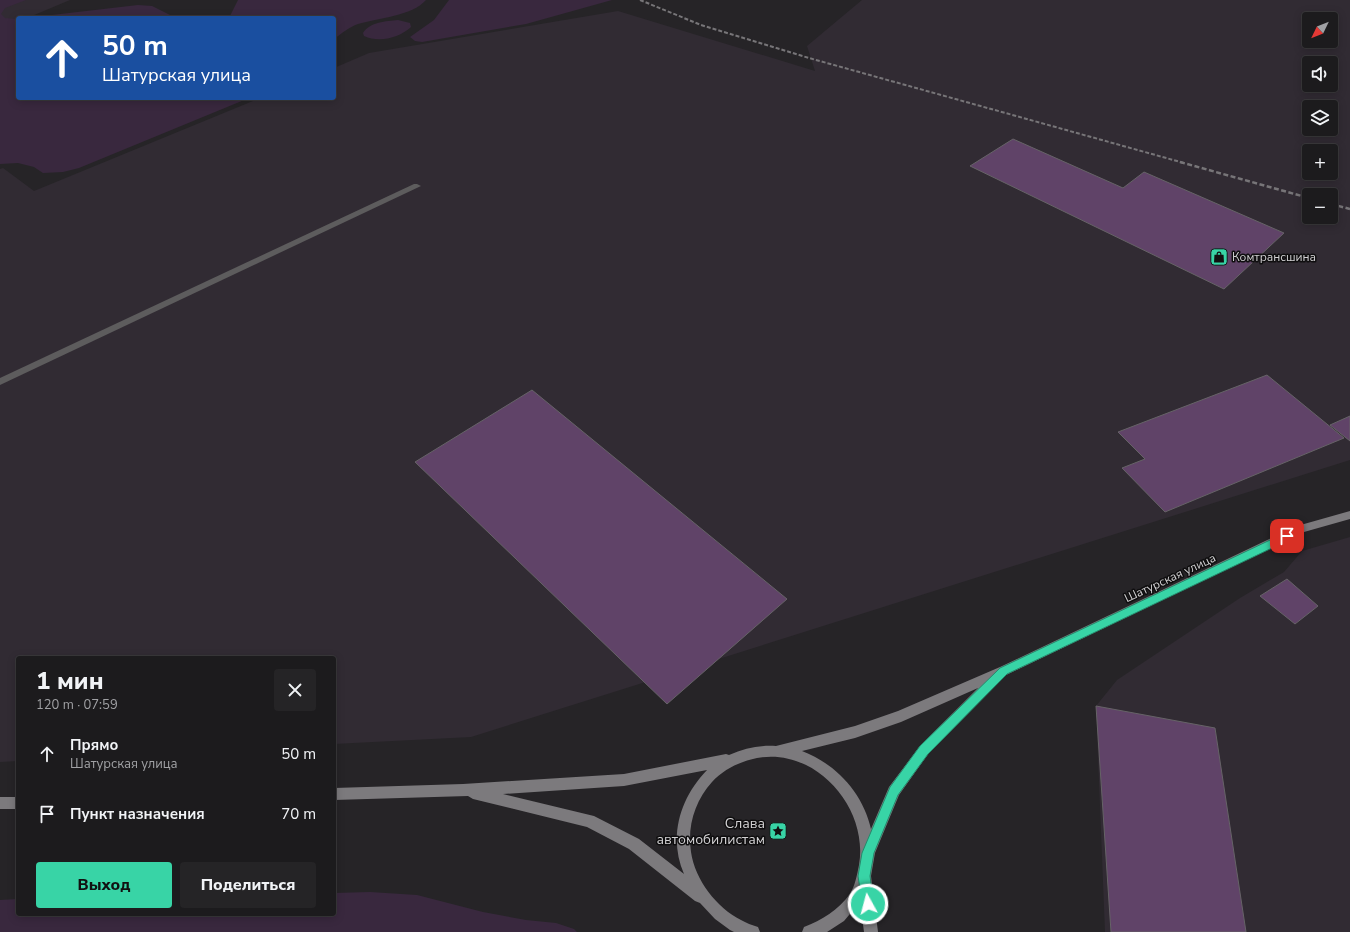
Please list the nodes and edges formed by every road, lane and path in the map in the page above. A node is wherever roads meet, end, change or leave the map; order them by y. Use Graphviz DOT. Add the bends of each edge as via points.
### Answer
graph roads {
  1 [pos="418,186"];
  2 [pos="0,382"];
  3 [pos="1350,515"];
  4 [pos="1004,671"];
  5 [pos="778,751"];
  6 [pos="732,759"];
  7 [pos="463,790"];
  8 [pos="336,794"];
  9 [pos="16,803"];
  10 [pos="0,804"];
  11 [pos="868,853"];
  12 [pos="864,876"];
  13 [pos="706,902"];
  14 [pos="725,919"];
  15 [pos="739,932"];
  16 [pos="753,932"];
  17 [pos="809,932"];
  18 [pos="871,932"];
  1 -- 2 [label="lane"];
  3 -- 4 [label="main road, Шатурская улица" via="1301,529"];
  4 -- 5 [label="main road, Шатурская улица" via="901,716 855,732"];
  4 -- 11 [label="main road" via="924,750 894,791"];
  5 -- 6 [label="main road" via="753,752"];
  5 -- 11 [label="main road" via="801,756 823,768 842,784 856,805 865,828"];
  6 -- 7 [label="main road" via="624,780"];
  6 -- 13 [label="main road" via="712,771 698,788 687,808 682,832 684,856 692,880"];
  7 -- 8 [label="main road"];
  7 -- 13 [label="main road" via="589,821 634,844"];
  9 -- 10 [label="main road"];
  11 -- 12 [label="main road"];
  12 -- 17 [label="main road" via="855,898 839,916 819,929"];
  12 -- 18 [label="main road"];
  13 -- 14 [label="main road"];
  14 -- 15 [label="main road"];
  14 -- 16 [label="main road"];
}
